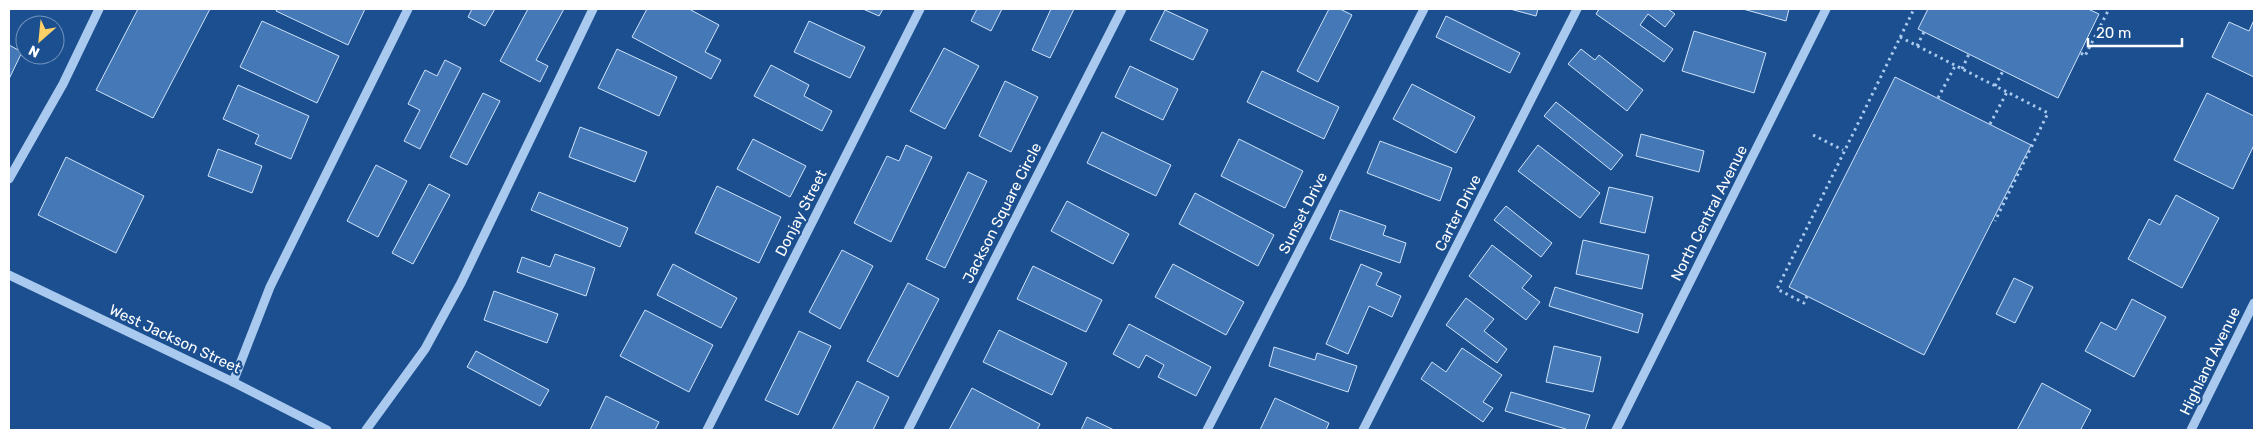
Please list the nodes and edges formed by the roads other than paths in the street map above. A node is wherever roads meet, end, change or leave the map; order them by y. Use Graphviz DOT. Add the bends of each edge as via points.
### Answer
graph roads {
  1 [pos="99,9"];
  2 [pos="408,9"];
  3 [pos="594,9"];
  4 [pos="920,9"];
  5 [pos="1122,9"];
  6 [pos="1424,9"];
  7 [pos="1577,9"];
  8 [pos="1826,9"];
  9 [pos="9,179"];
  10 [pos="9,275"];
  11 [pos="2254,304"];
  12 [pos="233,382"];
  13 [pos="328,430"];
  14 [pos="366,430"];
  15 [pos="706,430"];
  16 [pos="908,430"];
  17 [pos="1207,430"];
  18 [pos="1363,430"];
  19 [pos="1616,430"];
  20 [pos="2191,430"];
  1 -- 9 [label="street" via="64,84"];
  2 -- 12 [label="street" via="270,287"];
  3 -- 14 [label="street" via="461,283 425,349"];
  4 -- 15 [label="street, Donjay Street"];
  5 -- 16 [label="street, Jackson Square Circle"];
  6 -- 17 [label="street, Sunset Drive"];
  7 -- 18 [label="street, Carter Drive"];
  8 -- 19 [label="street, North Central Avenue"];
  10 -- 12 [label="street, West Jackson Street"];
  11 -- 20 [label="street, Highland Avenue"];
  12 -- 13 [label="street, West Jackson Street"];
}
